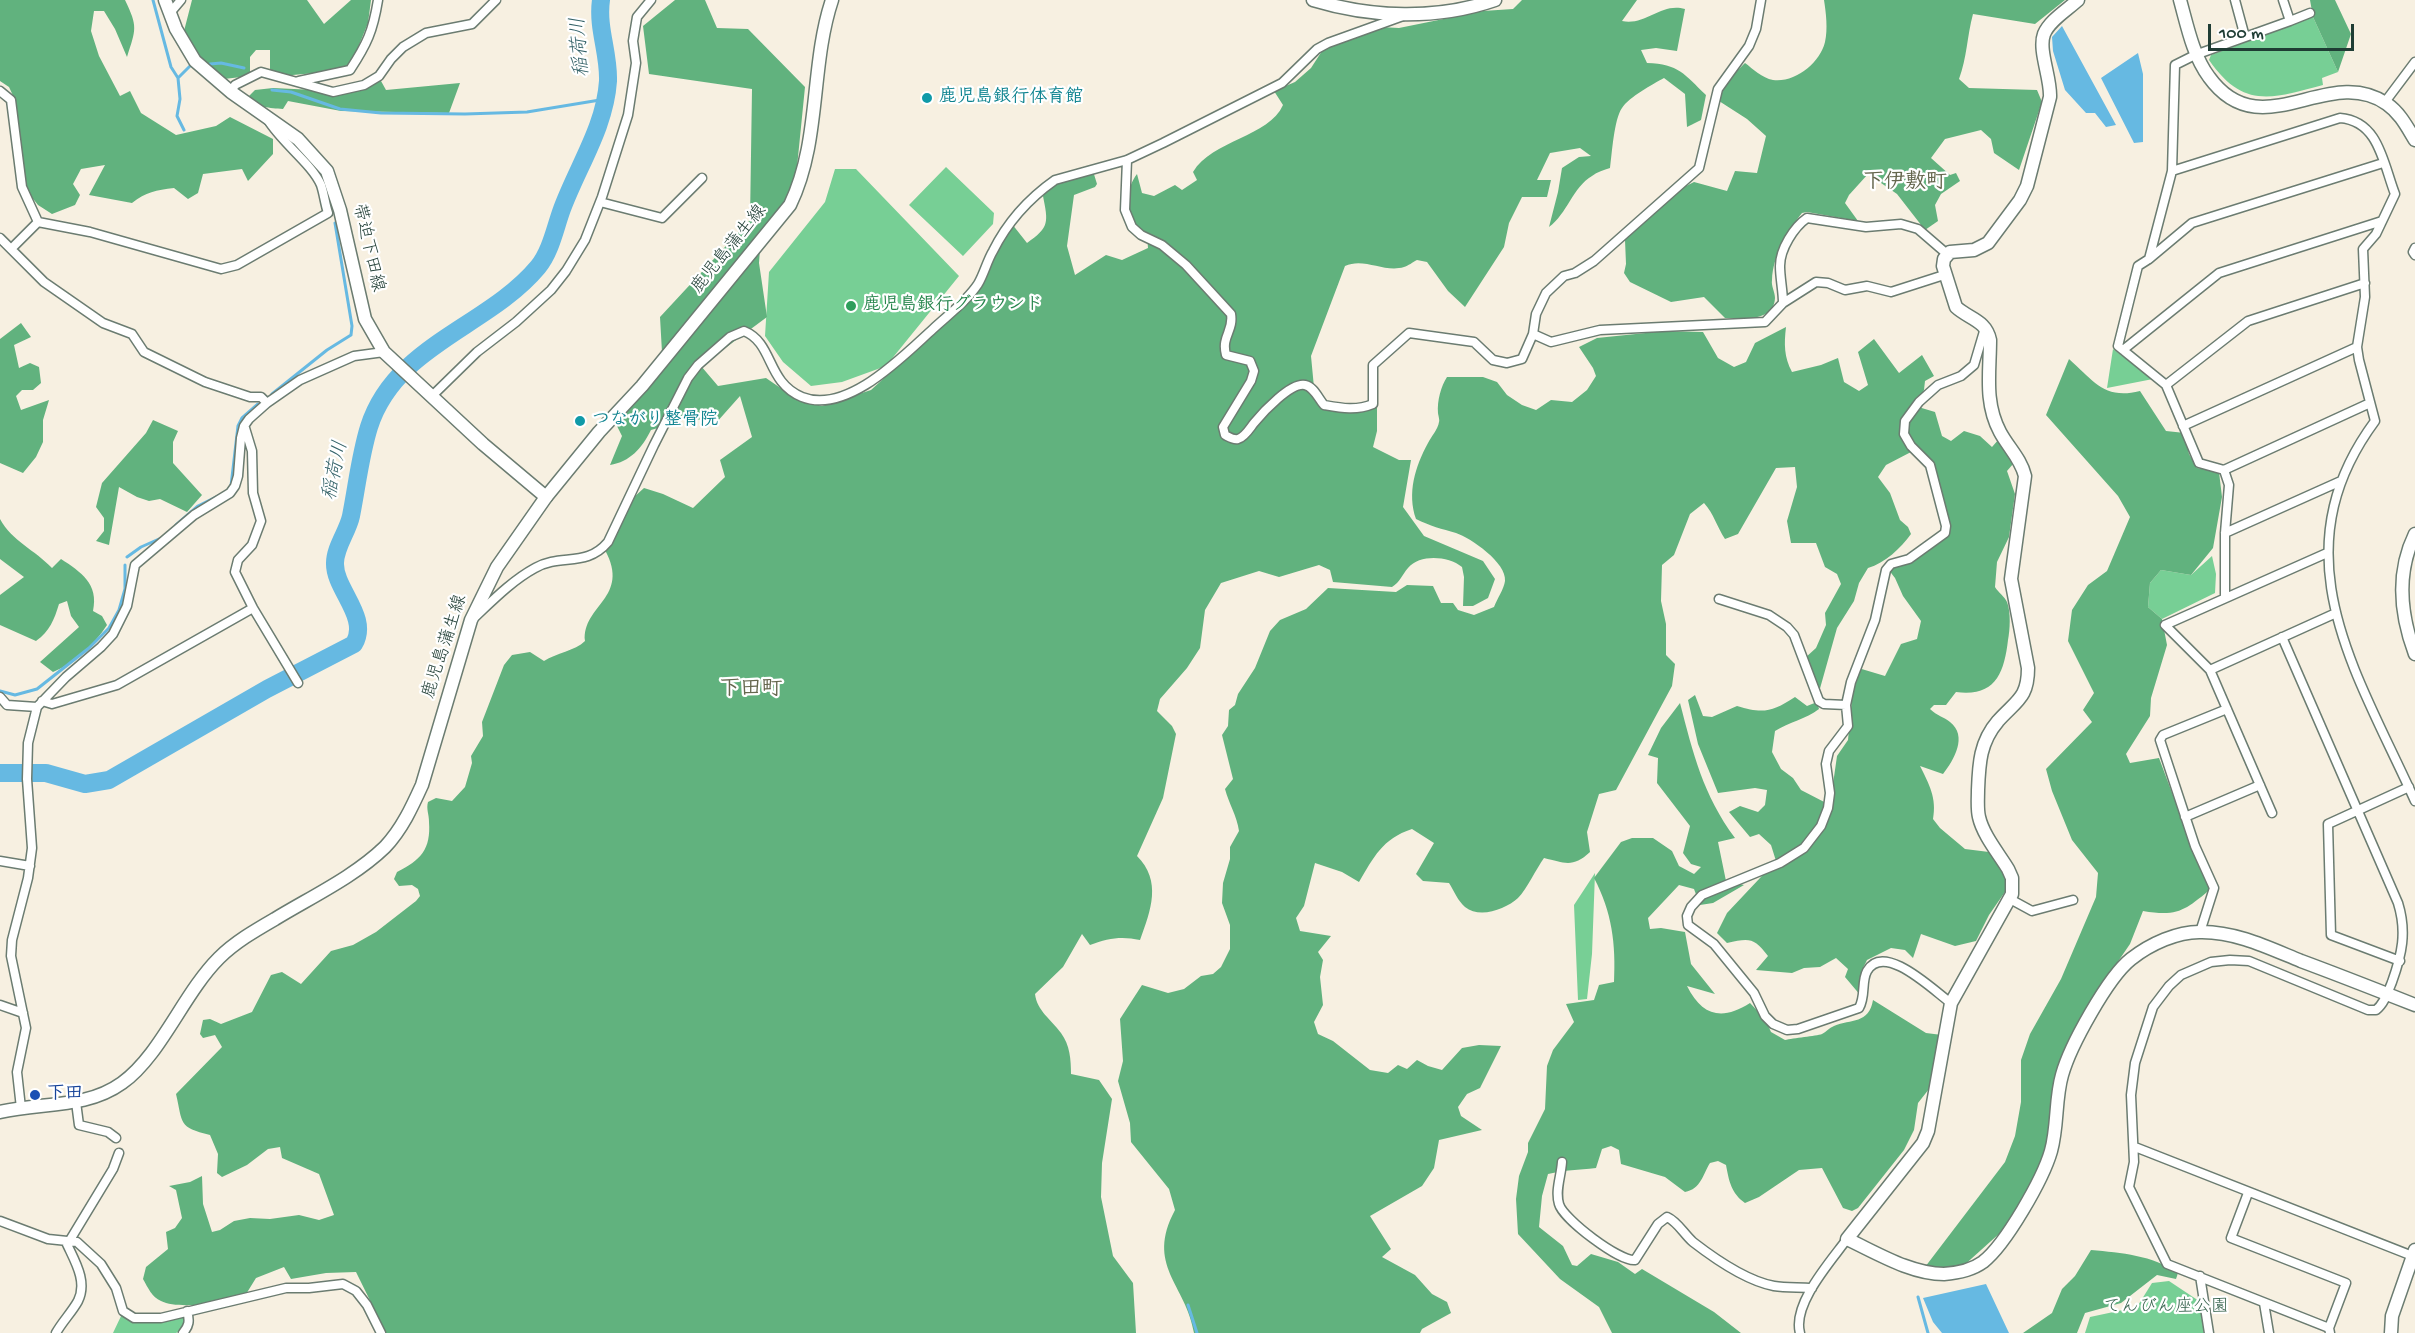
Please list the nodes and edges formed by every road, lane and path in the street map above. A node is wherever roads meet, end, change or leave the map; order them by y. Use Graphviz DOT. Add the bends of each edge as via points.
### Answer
graph roads {
  1 [pos="165,0"];
  2 [pos="181,0"];
  3 [pos="378,0"];
  4 [pos="496,0"];
  5 [pos="651,0"];
  6 [pos="832,0"];
  7 [pos="1313,0"];
  8 [pos="1496,0"];
  9 [pos="1761,0"];
  10 [pos="2078,0"];
  11 [pos="2180,0"];
  12 [pos="2235,0"];
  13 [pos="2283,0"];
  14 [pos="170,13"];
  15 [pos="2310,14"];
  16 [pos="1403,16"];
  17 [pos="2290,21"];
  18 [pos="2245,37"];
  19 [pos="2197,54"];
  20 [pos="2415,62"];
  21 [pos="295,81"];
  22 [pos="0,91"];
  23 [pos="231,92"];
  24 [pos="2385,102"];
  25 [pos="265,116"];
  26 [pos="2415,140"];
  27 [pos="1127,160"];
  28 [pos="2383,163"];
  29 [pos="2172,171"];
  30 [pos="702,178"];
  31 [pos="600,202"];
  32 [pos="2382,221"];
  33 [pos="38,222"];
  34 [pos="0,238"];
  35 [pos="2415,248"];
  36 [pos="11,249"];
  37 [pos="1947,254"];
  38 [pos="2415,255"];
  39 [pos="2149,259"];
  40 [pos="1944,275"];
  41 [pos="2365,283"];
  42 [pos="1783,303"];
  43 [pos="1985,327"];
  44 [pos="1533,334"];
  45 [pos="2357,347"];
  46 [pos="2123,350"];
  47 [pos="384,352"];
  48 [pos="2166,385"];
  49 [pos="432,396"];
  50 [pos="267,403"];
  51 [pos="2370,403"];
  52 [pos="244,426"];
  53 [pos="2183,426"];
  54 [pos="2224,470"];
  55 [pos="2341,482"];
  56 [pos="546,497"];
  57 [pos="2225,533"];
  58 [pos="2415,534"];
  59 [pos="2327,553"];
  60 [pos="2224,598"];
  61 [pos="1719,599"];
  62 [pos="253,608"];
  63 [pos="2336,613"];
  64 [pos="471,620"];
  65 [pos="2282,637"];
  66 [pos="2415,654"];
  67 [pos="2210,670"];
  68 [pos="298,682"];
  69 [pos="0,697"];
  70 [pos="40,704"];
  71 [pos="1846,705"];
  72 [pos="2227,709"];
  73 [pos="2260,785"];
  74 [pos="2409,787"];
  75 [pos="2415,801"];
  76 [pos="2356,811"];
  77 [pos="2272,813"];
  78 [pos="2185,817"];
  79 [pos="0,861"];
  80 [pos="30,866"];
  81 [pos="2010,899"];
  82 [pos="2073,900"];
  83 [pos="2200,932"];
  84 [pos="2400,961"];
  85 [pos="2387,994"];
  86 [pos="1951,1003"];
  87 [pos="0,1005"];
  88 [pos="2415,1005"];
  89 [pos="23,1013"];
  90 [pos="76,1102"];
  91 [pos="21,1108"];
  92 [pos="0,1112"];
  93 [pos="116,1138"];
  94 [pos="2135,1147"];
  95 [pos="119,1153"];
  96 [pos="1562,1162"];
  97 [pos="2248,1192"];
  98 [pos="0,1221"];
  99 [pos="1847,1239"];
  100 [pos="68,1241"];
  101 [pos="2414,1254"];
  102 [pos="2200,1276"];
  103 [pos="1812,1288"];
  104 [pos="2264,1303"];
  105 [pos="187,1311"];
  106 [pos="2330,1330"];
  107 [pos="56,1333"];
  108 [pos="183,1333"];
  109 [pos="381,1333"];
  110 [pos="1800,1333"];
  111 [pos="2209,1333"];
  112 [pos="2269,1333"];
  113 [pos="2391,1333"];
  1 -- 14 [label="street, 帯迫下田線"];
  2 -- 14 [label="street"];
  3 -- 21 [label="street" via="367,45 350,70"];
  4 -- 21 [label="street" via="472,24 426,33 403,47 379,76 364,85 333,92"];
  5 -- 31 [label="street" via="637,17 633,41 636,63 628,115"];
  6 -- 56 [label="street, 鹿児島蒲生線" via="808,150 790,205"];
  7 -- 16 [label="street"];
  8 -- 16 [label="street" via="1462,9"];
  9 -- 44 [label="street" via="1749,46 1718,89 1699,168 1594,261 1564,276 1546,293 1536,314"];
  10 -- 37 [label="street" via="2044,34 2050,97 2024,193 1988,243 1974,250"];
  11 -- 19 [label="street"];
  12 -- 18 [label="street"];
  13 -- 17 [label="street"];
  14 -- 23 [label="street, 帯迫下田線" via="195,61"];
  15 -- 17 [label="street"];
  16 -- 27 [label="street" via="1328,43 1282,83"];
  17 -- 18 [label="street"];
  18 -- 19 [label="street"];
  19 -- 24 [label="street" via="2208,77 2221,91 2259,108 2342,92"];
  19 -- 29 [label="street" via="2175,65"];
  20 -- 24 [label="street"];
  21 -- 23 [label="street" via="261,72 235,85"];
  22 -- 33 [label="street" via="11,100 22,188"];
  23 -- 25 [label="street, 帯迫下田線"];
  24 -- 26 [label="street" via="2402,118"];
  25 -- 33 [label="street" via="320,184 328,213 237,265 221,269 90,232"];
  25 -- 47 [label="street, 帯迫下田線" via="298,139 327,171 365,319"];
  27 -- 44 [label="street" via="1125,210 1132,227 1186,266 1231,314 1232,322 1223,344 1226,355 1250,362 1254,371 1223,427 1225,435 1231,438 1239,439 1247,433 1297,385 1313,389 1324,405 1361,409 1373,404 1373,365 1409,333 1474,342 1493,360 1507,363 1522,359"];
  27 -- 64 [label="street" via="1062,177 1044,188 1010,220 965,300 888,370 848,393 825,400 801,397 778,378 754,335 744,331 730,337 688,378 602,550 582,559 536,567"];
  28 -- 29 [label="street" via="2367,128 2352,119 2340,118"];
  28 -- 32 [label="street" via="2395,194"];
  28 -- 39 [label="street" via="2192,222"];
  29 -- 39 [label="street"];
  30 -- 31 [label="street" via="662,218"];
  31 -- 49 [label="street" via="585,240 551,290"];
  32 -- 41 [label="street" via="2363,249"];
  32 -- 46 [label="street" via="2219,273"];
  33 -- 36 [label="street"];
  34 -- 36 [label="street"];
  35 -- 38 [label="street"];
  36 -- 50 [label="street" via="44,282 103,323 132,334 144,352 205,382"];
  37 -- 40 [label="street"];
  37 -- 42 [label="street" via="1918,229 1901,224 1866,227 1807,218 1789,239 1780,265"];
  39 -- 46 [label="street" via="2138,266 2118,346"];
  40 -- 42 [label="street" via="1891,292 1868,286 1845,290 1816,282"];
  40 -- 43 [label="street" via="1956,307"];
  41 -- 45 [label="street"];
  41 -- 48 [label="street" via="2248,321"];
  42 -- 44 [label="street" via="1760,324 1600,330 1551,342"];
  43 -- 71 [label="street" via="1974,364 1961,376 1938,385 1905,422 1904,434 1930,465 1946,533 1909,560 1891,564 1886,570 1875,620"];
  43 -- 81 [label="street" via="1990,340 1991,408 2000,432 2021,464 2025,481 2011,579 2028,681 2019,702 1987,737 1978,767 1979,818 2012,878"];
  45 -- 51 [label="street"];
  45 -- 53 [label="street"];
  46 -- 48 [label="street"];
  47 -- 49 [label="street, 帯迫下田線"];
  47 -- 50 [label="street" via="354,356 300,380"];
  48 -- 53 [label="street"];
  49 -- 56 [label="street, 帯迫下田線"];
  50 -- 52 [label="street"];
  51 -- 54 [label="street"];
  51 -- 55 [label="street" via="2375,421 2347,464"];
  52 -- 62 [label="street" via="252,451 253,493 261,521 252,545 238,560 236,572"];
  52 -- 70 [label="street" via="238,476 230,493 194,516 135,565 127,606 113,634"];
  53 -- 54 [label="street" via="2199,463"];
  54 -- 57 [label="street" via="2229,485"];
  55 -- 57 [label="street"];
  55 -- 59 [label="street" via="2332,506"];
  56 -- 64 [label="street, 鹿児島蒲生線" via="497,567"];
  57 -- 60 [label="street"];
  58 -- 66 [label="street" via="2401,585 2404,619"];
  59 -- 60 [label="street"];
  59 -- 63 [label="street"];
  60 -- 67 [label="street" via="2165,625"];
  61 -- 71 [label="street" via="1779,620 1794,635 1819,701"];
  62 -- 68 [label="street"];
  62 -- 70 [label="street" via="117,685"];
  63 -- 65 [label="street"];
  63 -- 74 [label="street" via="2363,692"];
  64 -- 90 [label="street, 鹿児島蒲生線" via="422,785 405,820 385,846 367,862 221,956 192,989 134,1073 99,1096"];
  65 -- 67 [label="street"];
  65 -- 76 [label="street"];
  67 -- 72 [label="street"];
  69 -- 70 [label="street" via="7,705"];
  70 -- 80 [label="street" via="28,751"];
  71 -- 86 [label="street" via="1848,726 1829,751 1826,764 1830,793 1821,826 1804,848 1780,863 1702,895 1691,907 1688,925 1714,944 1754,993 1765,1016 1787,1030 1859,1008 1865,976 1869,968 1882,961 1890,960"];
  72 -- 73 [label="street"];
  72 -- 78 [label="street" via="2163,735 2160,740"];
  73 -- 77 [label="street"];
  73 -- 78 [label="street"];
  74 -- 75 [label="street"];
  74 -- 76 [label="street"];
  76 -- 84 [label="street" via="2402,916 2404,942"];
  76 -- 84 [label="street" via="2328,824 2331,935"];
  78 -- 83 [label="street" via="2214,888"];
  79 -- 80 [label="street"];
  80 -- 89 [label="street" via="11,956"];
  81 -- 82 [label="street" via="2032,911"];
  81 -- 86 [label="street"];
  83 -- 85 [label="street" via="2235,935"];
  83 -- 99 [label="street" via="2163,941 2142,952 2129,960 2113,980 2069,1056 2043,1173 2012,1225 1984,1261 1961,1272 1936,1274 1919,1271"];
  84 -- 85 [label="street"];
  85 -- 88 [label="street"];
  85 -- 94 [label="street" via="2380,1008 2368,1010 2249,961 2211,962 2181,975 2154,1007 2134,1064 2131,1095"];
  86 -- 99 [label="street" via="1923,1143"];
  87 -- 89 [label="street"];
  89 -- 91 [label="street" via="27,1028 18,1072"];
  90 -- 91 [label="street, 鹿児島蒲生線"];
  90 -- 93 [label="street" via="79,1125 108,1132"];
  91 -- 92 [label="street, 鹿児島蒲生線"];
  94 -- 97 [label="street"];
  94 -- 102 [label="street" via="2129,1187 2140,1213 2166,1264"];
  95 -- 100 [label="street"];
  96 -- 103 [label="street" via="1557,1190 1561,1211 1595,1241 1628,1260 1635,1260 1658,1224 1667,1217 1695,1243 1744,1274 1776,1286"];
  97 -- 101 [label="street"];
  97 -- 106 [label="street" via="2231,1238 2346,1283"];
  98 -- 100 [label="street" via="34,1235"];
  99 -- 103 [label="street"];
  100 -- 105 [label="street" via="88,1250 100,1264 127,1315 161,1318"];
  100 -- 107 [label="street" via="82,1282 78,1300"];
  101 -- 113 [label="street" via="2392,1316"];
  102 -- 104 [label="street"];
  102 -- 111 [label="street"];
  103 -- 110 [label="street" via="1798,1320"];
  104 -- 106 [label="street"];
  104 -- 112 [label="street"];
  105 -- 108 [label="street" via="190,1319"];
  105 -- 109 [label="street" via="286,1288 343,1284 356,1291 367,1305"];
}
